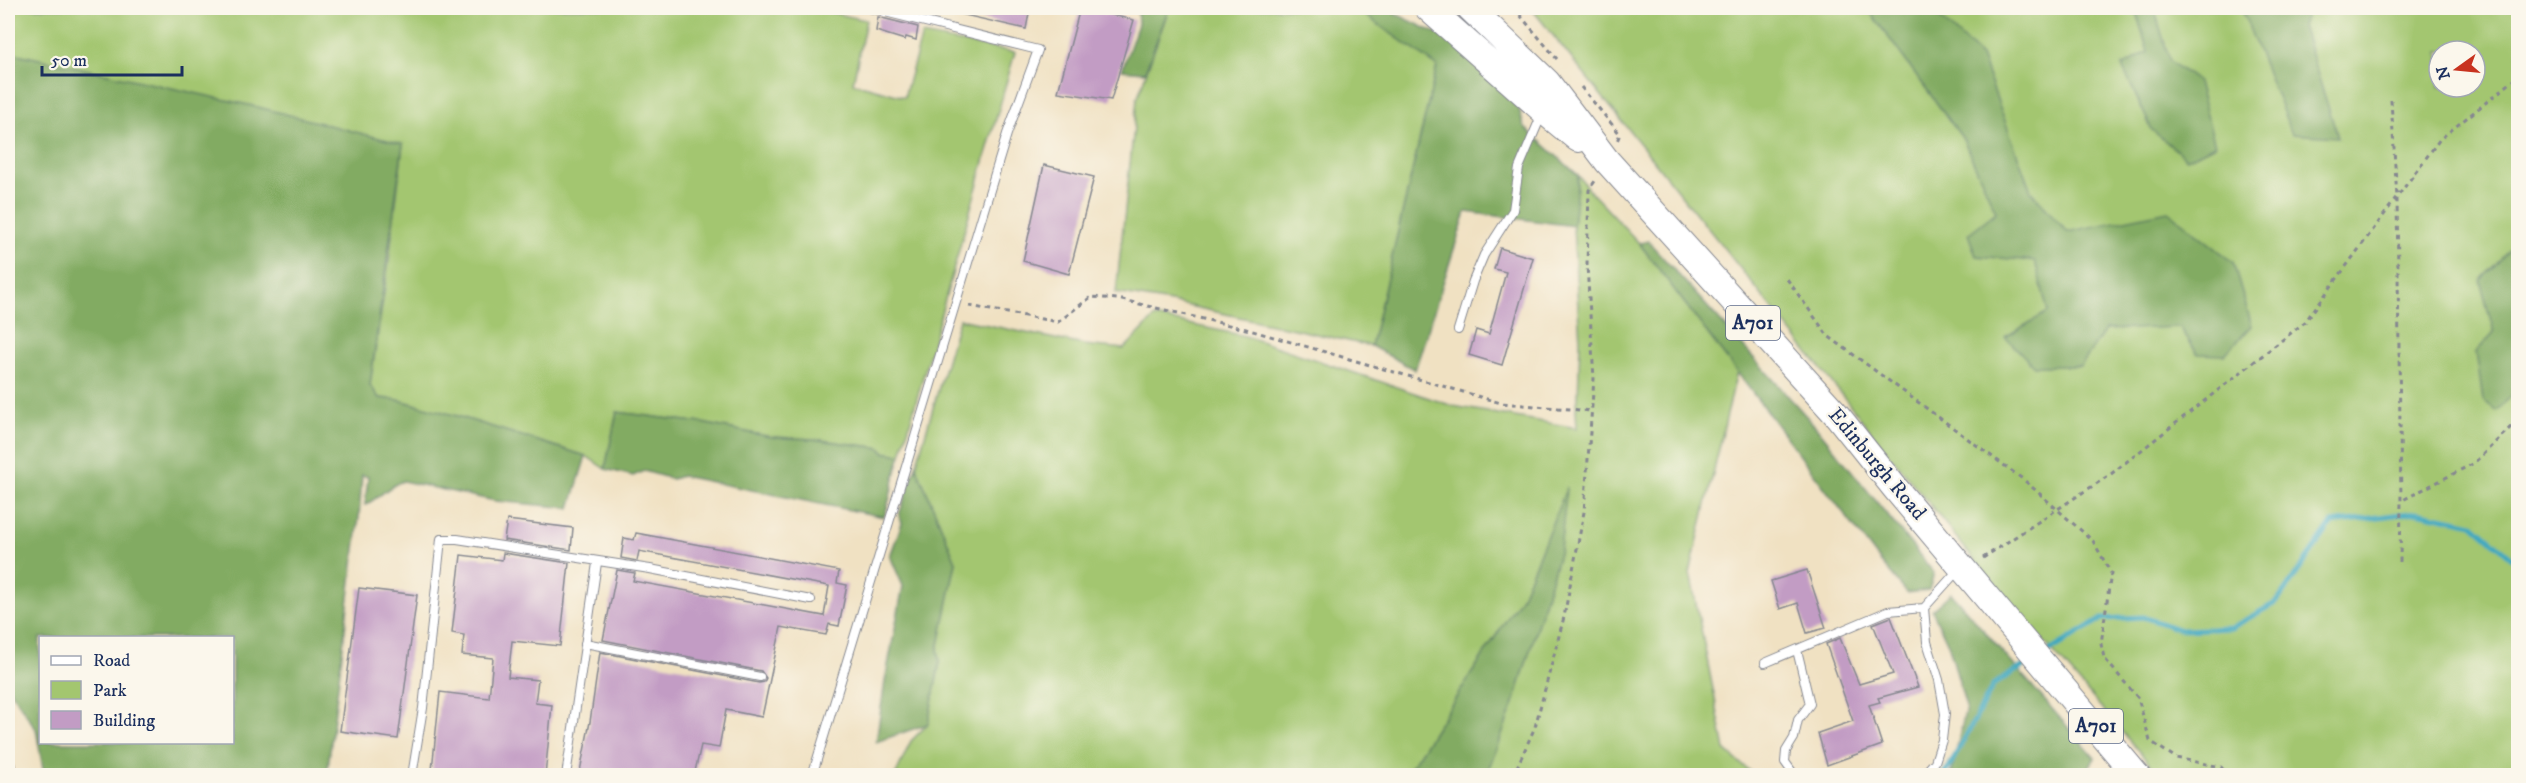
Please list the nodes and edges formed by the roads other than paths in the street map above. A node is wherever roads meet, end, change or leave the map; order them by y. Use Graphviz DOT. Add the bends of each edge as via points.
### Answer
graph roads {
  1 [pos="869,8"];
  2 [pos="1428,8"];
  3 [pos="1470,8"];
  4 [pos="1544,111"];
  5 [pos="1607,161"];
  6 [pos="1458,330"];
  7 [pos="597,563"];
  8 [pos="1964,568"];
  9 [pos="811,600"];
  10 [pos="1924,608"];
  11 [pos="585,643"];
  12 [pos="1797,650"];
  13 [pos="1765,663"];
  14 [pos="760,677"];
  15 [pos="8,754"];
  16 [pos="13,776"];
  17 [pos="412,776"];
  18 [pos="566,776"];
  19 [pos="812,776"];
  20 [pos="1795,776"];
  21 [pos="1922,776"];
  22 [pos="2137,776"];
  1 -- 19 [label="lane" via="1038,50 1008,134"];
  2 -- 4 [label="main road, A701"];
  3 -- 5 [label="main road, A701" via="1547,82"];
  4 -- 5 [label="main road, A701"];
  4 -- 6 [label="lane" via="1519,168 1513,210 1484,255"];
  5 -- 8 [label="main road, Edinburgh Road / A701" via="1836,414"];
  7 -- 9 [label="lane" via="650,569"];
  7 -- 11 [label="lane"];
  7 -- 17 [label="lane" via="441,539"];
  8 -- 10 [label="lane"];
  8 -- 22 [label="main road, Edinburgh Road / A701"];
  10 -- 12 [label="lane" via="1888,611"];
  10 -- 21 [label="lane" via="1927,642 1945,714 1935,762"];
  11 -- 14 [label="lane"];
  11 -- 18 [label="lane"];
  12 -- 13 [label="lane"];
  12 -- 20 [label="lane" via="1810,704 1798,720 1786,751 1785,762"];
  15 -- 16 [label="lane"];
}
